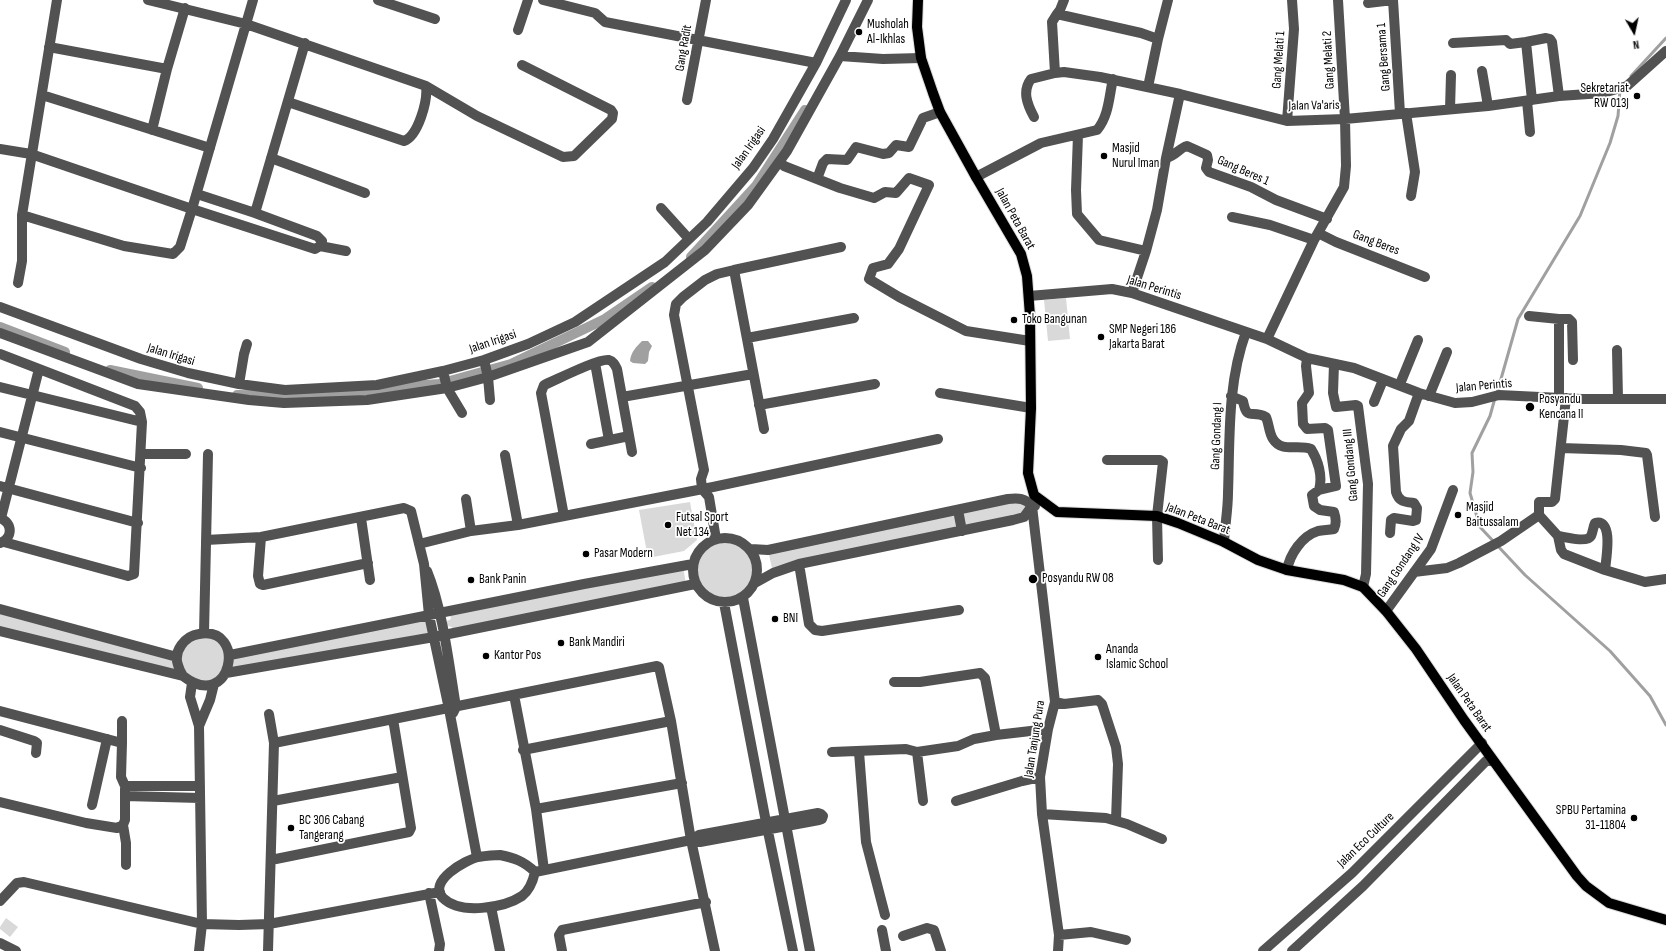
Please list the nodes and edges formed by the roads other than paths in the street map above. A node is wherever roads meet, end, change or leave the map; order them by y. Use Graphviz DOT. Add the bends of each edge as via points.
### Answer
graph roads {
  1 [pos="56,0"];
  2 [pos="148,0"];
  3 [pos="253,0"];
  4 [pos="378,0"];
  5 [pos="528,0"];
  6 [pos="543,0"];
  7 [pos="706,0"];
  8 [pos="846,0"];
  9 [pos="868,0"];
  10 [pos="918,0"];
  11 [pos="1064,0"];
  12 [pos="1168,0"];
  13 [pos="1292,0"];
  14 [pos="1338,0"];
  15 [pos="1393,0"];
  16 [pos="1368,3"];
  17 [pos="185,8"];
  18 [pos="1057,14"];
  19 [pos="434,19"];
  20 [pos="246,24"];
  21 [pos="518,30"];
  22 [pos="698,39"];
  23 [pos="1158,39"];
  24 [pos="1526,42"];
  25 [pos="305,43"];
  26 [pos="1453,43"];
  27 [pos="49,47"];
  28 [pos="1666,51"];
  29 [pos="840,56"];
  30 [pos="921,58"];
  31 [pos="816,63"];
  32 [pos="522,65"];
  33 [pos="167,69"];
  34 [pos="1482,71"];
  35 [pos="1055,73"];
  36 [pos="1451,75"];
  37 [pos="1113,79"];
  38 [pos="426,86"];
  39 [pos="1148,88"];
  40 [pos="1180,94"];
  41 [pos="42,95"];
  42 [pos="1559,96"];
  43 [pos="687,100"];
  44 [pos="1529,101"];
  45 [pos="288,102"];
  46 [pos="1488,106"];
  47 [pos="1450,109"];
  48 [pos="940,112"];
  49 [pos="1403,113"];
  50 [pos="1034,117"];
  51 [pos="1345,119"];
  52 [pos="1287,121"];
  53 [pos="152,130"];
  54 [pos="1530,132"];
  55 [pos="1078,135"];
  56 [pos="210,148"];
  57 [pos="0,149"];
  58 [pos="31,154"];
  59 [pos="271,158"];
  60 [pos="1166,158"];
  61 [pos="780,161"];
  62 [pos="976,177"];
  63 [pos="817,179"];
  64 [pos="365,193"];
  65 [pos="197,194"];
  66 [pos="1411,196"];
  67 [pos="661,208"];
  68 [pos="192,209"];
  69 [pos="255,213"];
  70 [pos="22,214"];
  71 [pos="1232,217"];
  72 [pos="1327,219"];
  73 [pos="1316,237"];
  74 [pos="689,239"];
  75 [pos="320,246"];
  76 [pos="841,247"];
  77 [pos="346,251"];
  78 [pos="1146,252"];
  79 [pos="734,270"];
  80 [pos="1425,276"];
  81 [pos="18,283"];
  82 [pos="1132,293"];
  83 [pos="1029,296"];
  84 [pos="0,307"];
  85 [pos="1529,316"];
  86 [pos="854,318"];
  87 [pos="1559,319"];
  88 [pos="1246,332"];
  89 [pos="0,333"];
  90 [pos="747,338"];
  91 [pos="1267,339"];
  92 [pos="1418,340"];
  93 [pos="1030,341"];
  94 [pos="247,349"];
  95 [pos="1617,350"];
  96 [pos="1447,352"];
  97 [pos="0,354"];
  98 [pos="1307,358"];
  99 [pos="1573,360"];
  100 [pos="594,363"];
  101 [pos="1334,364"];
  102 [pos="486,368"];
  103 [pos="39,369"];
  104 [pos="753,374"];
  105 [pos="445,380"];
  106 [pos="1383,380"];
  107 [pos="185,383"];
  108 [pos="239,384"];
  109 [pos="875,384"];
  110 [pos="1400,384"];
  111 [pos="688,385"];
  112 [pos="0,387"];
  113 [pos="250,393"];
  114 [pos="365,393"];
  115 [pos="940,394"];
  116 [pos="1424,394"];
  117 [pos="32,395"];
  118 [pos="301,396"];
  119 [pos="1231,396"];
  120 [pos="622,397"];
  121 [pos="1563,398"];
  122 [pos="1618,399"];
  123 [pos="1666,399"];
  124 [pos="490,400"];
  125 [pos="1374,402"];
  126 [pos="759,405"];
  127 [pos="1031,408"];
  128 [pos="462,413"];
  129 [pos="142,422"];
  130 [pos="764,429"];
  131 [pos="0,432"];
  132 [pos="629,436"];
  133 [pos="21,438"];
  134 [pos="938,439"];
  135 [pos="609,440"];
  136 [pos="591,444"];
  137 [pos="1561,448"];
  138 [pos="632,452"];
  139 [pos="141,454"];
  140 [pos="186,454"];
  141 [pos="208,454"];
  142 [pos="505,455"];
  143 [pos="1107,460"];
  144 [pos="141,468"];
  145 [pos="704,470"];
  146 [pos="4,487"];
  147 [pos="713,487"];
  148 [pos="702,489"];
  149 [pos="1319,490"];
  150 [pos="1453,490"];
  151 [pos="709,497"];
  152 [pos="466,499"];
  153 [pos="1045,504"];
  154 [pos="1032,506"];
  155 [pos="958,510"];
  156 [pos="1539,515"];
  157 [pos="564,516"];
  158 [pos="1157,516"];
  159 [pos="1655,517"];
  160 [pos="0,518"];
  161 [pos="361,518"];
  162 [pos="138,522"];
  163 [pos="518,525"];
  164 [pos="471,531"];
  165 [pos="962,531"];
  166 [pos="1390,533"];
  167 [pos="1558,536"];
  168 [pos="261,538"];
  169 [pos="716,539"];
  170 [pos="206,540"];
  171 [pos="2,542"];
  172 [pos="1224,542"];
  173 [pos="419,544"];
  174 [pos="751,549"];
  175 [pos="1158,560"];
  176 [pos="368,563"];
  177 [pos="693,564"];
  178 [pos="799,564"];
  179 [pos="1287,570"];
  180 [pos="1605,570"];
  181 [pos="1414,572"];
  182 [pos="1666,579"];
  183 [pos="370,580"];
  184 [pos="755,583"];
  185 [pos="696,584"];
  186 [pos="1363,587"];
  187 [pos="743,598"];
  188 [pos="724,602"];
  189 [pos="0,609"];
  190 [pos="958,610"];
  191 [pos="1386,611"];
  192 [pos="434,614"];
  193 [pos="0,631"];
  194 [pos="204,633"];
  195 [pos="438,636"];
  196 [pos="230,655"];
  197 [pos="177,657"];
  198 [pos="226,673"];
  199 [pos="183,676"];
  200 [pos="894,682"];
  201 [pos="192,683"];
  202 [pos="214,684"];
  203 [pos="514,695"];
  204 [pos="1055,702"];
  205 [pos="0,711"];
  206 [pos="452,711"];
  207 [pos="269,714"];
  208 [pos="393,720"];
  209 [pos="122,721"];
  210 [pos="671,721"];
  211 [pos="199,726"];
  212 [pos="1048,729"];
  213 [pos="0,730"];
  214 [pos="996,735"];
  215 [pos="107,739"];
  216 [pos="122,743"];
  217 [pos="274,743"];
  218 [pos="1482,744"];
  219 [pos="523,750"];
  220 [pos="832,752"];
  221 [pos="859,752"];
  222 [pos="917,752"];
  223 [pos="36,753"];
  224 [pos="1493,760"];
  225 [pos="402,777"];
  226 [pos="1040,777"];
  227 [pos="682,782"];
  228 [pos="200,786"];
  229 [pos="125,791"];
  230 [pos="200,798"];
  231 [pos="272,800"];
  232 [pos="923,801"];
  233 [pos="956,801"];
  234 [pos="0,802"];
  235 [pos="92,805"];
  236 [pos="536,809"];
  237 [pos="1042,814"];
  238 [pos="1116,820"];
  239 [pos="784,823"];
  240 [pos="123,825"];
  241 [pos="767,826"];
  242 [pos="1162,839"];
  243 [pos="691,840"];
  244 [pos="477,858"];
  245 [pos="271,860"];
  246 [pos="126,865"];
  247 [pos="540,871"];
  248 [pos="440,892"];
  249 [pos="429,893"];
  250 [pos="0,901"];
  251 [pos="706,902"];
  252 [pos="491,907"];
  253 [pos="885,914"];
  254 [pos="1666,920"];
  255 [pos="202,924"];
  256 [pos="269,924"];
  257 [pos="882,930"];
  258 [pos="1059,935"];
  259 [pos="903,936"];
  260 [pos="1126,940"];
  261 [pos="0,943"];
  262 [pos="16,951"];
  263 [pos="199,951"];
  264 [pos="268,951"];
  265 [pos="439,951"];
  266 [pos="500,951"];
  267 [pos="562,951"];
  268 [pos="715,951"];
  269 [pos="793,951"];
  270 [pos="810,951"];
  271 [pos="886,951"];
  272 [pos="941,951"];
  273 [pos="1058,951"];
  274 [pos="1263,951"];
  275 [pos="1292,951"];
  1 -- 27 [label="street"];
  2 -- 17 [label="street"];
  3 -- 20 [label="street"];
  4 -- 19 [label="street"];
  5 -- 21 [label="street"];
  6 -- 22 [label="street" via="595,13 605,22"];
  7 -- 22 [label="street, Gang Radit"];
  8 -- 31 [label="street, Jalan Irigasi"];
  9 -- 29 [label="street"];
  10 -- 30 [label="main road, Jalan Peta Barat" via="917,27"];
  11 -- 18 [label="street"];
  12 -- 23 [label="street"];
  13 -- 52 [label="street, Gang Melati 1" via="1294,30"];
  14 -- 51 [label="street, Gang Melati 2"];
  15 -- 16 [label="street"];
  15 -- 49 [label="street, Gang Bersama 1"];
  17 -- 20 [label="street"];
  17 -- 33 [label="street"];
  18 -- 23 [label="street"];
  18 -- 35 [label="street" via="1052,22"];
  20 -- 25 [label="street"];
  20 -- 56 [label="street"];
  22 -- 31 [label="street"];
  22 -- 43 [label="street, Gang Radit"];
  23 -- 39 [label="street"];
  24 -- 26 [label="street" via="1510,44 1506,40"];
  24 -- 42 [label="street" via="1546,38 1552,42"];
  24 -- 44 [label="street"];
  25 -- 38 [label="street"];
  25 -- 45 [label="street"];
  27 -- 33 [label="street"];
  27 -- 41 [label="street"];
  28 -- 42 [label="street, Jalan Va'aris" via="1627,86 1602,93"];
  29 -- 30 [label="street"];
  29 -- 61 [label="street"];
  30 -- 48 [label="main road, Jalan Peta Barat"];
  31 -- 74 [label="street, Jalan Irigasi" via="773,139 753,168"];
  32 -- 38 [label="street" via="611,110 612,119 574,156 563,157 477,116"];
  33 -- 53 [label="street"];
  34 -- 46 [label="street"];
  35 -- 37 [label="street, Jalan Va'aris"];
  35 -- 50 [label="street, Jalan Va'aris" via="1031,78 1026,85 1026,102"];
  36 -- 47 [label="street"];
  37 -- 39 [label="street, Jalan Va'aris"];
  37 -- 55 [label="street" via="1102,123 1096,130"];
  38 -- 45 [label="street" via="425,104 413,135 404,141"];
  39 -- 40 [label="street, Jalan Va'aris"];
  40 -- 52 [label="street, Jalan Va'aris"];
  40 -- 60 [label="street"];
  41 -- 53 [label="street"];
  41 -- 58 [label="street"];
  42 -- 44 [label="street, Jalan Va'aris"];
  44 -- 46 [label="street, Jalan Va'aris"];
  44 -- 54 [label="street"];
  45 -- 59 [label="street"];
  46 -- 47 [label="street, Jalan Va'aris"];
  47 -- 49 [label="street, Jalan Va'aris"];
  48 -- 62 [label="main road, Jalan Peta Barat"];
  48 -- 63 [label="street" via="923,118 910,147 896,145 889,153 883,154 856,147 847,160 827,159"];
  49 -- 51 [label="street, Jalan Va'aris"];
  49 -- 66 [label="street, Gang Bersama 1" via="1415,172"];
  51 -- 52 [label="street, Jalan Va'aris"];
  51 -- 72 [label="street" via="1344,187"];
  53 -- 56 [label="street"];
  55 -- 62 [label="street" via="1041,143"];
  55 -- 78 [label="street" via="1077,214 1099,240"];
  56 -- 65 [label="street"];
  57 -- 58 [label="street"];
  58 -- 68 [label="street"];
  58 -- 70 [label="street"];
  59 -- 64 [label="street"];
  59 -- 69 [label="street"];
  60 -- 72 [label="street, Gang Beres 1" via="1174,156 1182,147 1187,146 1207,155 1206,168 1210,172"];
  60 -- 78 [label="street" via="1157,210"];
  61 -- 63 [label="street" via="784,166"];
  61 -- 102 [label="street" via="748,205 705,250 588,342"];
  62 -- 83 [label="main road, Jalan Peta Barat" via="1021,254"];
  63 -- 93 [label="street" via="874,198 885,192 896,193 910,178 928,185 899,249 888,264 873,268 869,279 966,331"];
  65 -- 68 [label="street"];
  65 -- 69 [label="street"];
  67 -- 74 [label="street"];
  68 -- 70 [label="street" via="180,247 169,255 124,246"];
  68 -- 75 [label="street" via="315,249"];
  69 -- 75 [label="street" via="317,236 322,241"];
  70 -- 81 [label="street" via="22,261"];
  71 -- 73 [label="street, Gang Beres"];
  72 -- 73 [label="street"];
  73 -- 80 [label="street, Gang Beres" via="1336,242"];
  73 -- 91 [label="street"];
  74 -- 102 [label="street, Jalan Irigasi" via="665,262 575,322 528,344"];
  75 -- 77 [label="street"];
  76 -- 79 [label="street"];
  78 -- 82 [label="street"];
  79 -- 90 [label="street"];
  79 -- 111 [label="street" via="704,280 676,304 674,315"];
  82 -- 83 [label="street, Jalan Perintis" via="1112,289"];
  82 -- 88 [label="street, Jalan Perintis"];
  83 -- 93 [label="main road, Jalan Peta Barat"];
  84 -- 107 [label="street, Jalan Irigasi" via="141,359"];
  85 -- 87 [label="street"];
  86 -- 90 [label="street"];
  87 -- 99 [label="street" via="1568,319 1572,322"];
  87 -- 121 [label="street"];
  88 -- 91 [label="street, Jalan Perintis"];
  88 -- 119 [label="street, Gang Gondang I" via="1238,355"];
  89 -- 107 [label="street" via="138,384"];
  90 -- 104 [label="street"];
  91 -- 98 [label="street, Jalan Perintis"];
  92 -- 110 [label="street"];
  93 -- 127 [label="main road, Jalan Peta Barat"];
  94 -- 108 [label="street"];
  95 -- 122 [label="street"];
  96 -- 116 [label="street"];
  97 -- 103 [label="street"];
  98 -- 101 [label="street, Jalan Perintis"];
  98 -- 149 [label="street" via="1309,393 1302,404 1303,424 1307,429 1328,430 1336,486"];
  100 -- 120 [label="street" via="610,360 615,364"];
  100 -- 135 [label="street"];
  100 -- 157 [label="street" via="544,385 541,393"];
  101 -- 106 [label="street, Jalan Perintis" via="1354,368"];
  101 -- 186 [label="street, Gang Gondang III" via="1333,393 1336,408 1356,405 1359,410 1368,484 1366,574"];
  102 -- 105 [label="street, Jalan Irigasi"];
  102 -- 105 [label="street"];
  102 -- 124 [label="street"];
  103 -- 117 [label="street"];
  103 -- 129 [label="street" via="135,406 140,412"];
  104 -- 111 [label="street"];
  104 -- 126 [label="street"];
  105 -- 114 [label="street"];
  105 -- 114 [label="street, Jalan Irigasi" via="376,385"];
  105 -- 128 [label="street"];
  106 -- 110 [label="street, Jalan Perintis"];
  106 -- 125 [label="street"];
  107 -- 108 [label="street, Jalan Irigasi"];
  107 -- 113 [label="street"];
  108 -- 113 [label="street, Jalan Irigasi"];
  109 -- 126 [label="street"];
  110 -- 116 [label="street, Jalan Perintis"];
  111 -- 120 [label="street"];
  111 -- 145 [label="street"];
  112 -- 117 [label="street"];
  113 -- 118 [label="street"];
  113 -- 118 [label="street, Jalan Irigasi" via="285,390"];
  114 -- 118 [label="street, Jalan Irigasi"];
  114 -- 118 [label="street"];
  115 -- 127 [label="street"];
  116 -- 121 [label="street, Jalan Perintis" via="1455,402 1472,402 1494,396"];
  116 -- 166 [label="street" via="1393,446 1397,498 1414,503 1417,508 1416,520 1394,518 1391,520"];
  117 -- 129 [label="street"];
  117 -- 133 [label="street"];
  119 -- 149 [label="street" via="1243,401 1248,414 1266,418 1272,438 1279,447 1311,448 1318,464 1321,484"];
  119 -- 172 [label="street, Gang Gondang I"];
  120 -- 132 [label="street"];
  121 -- 122 [label="street, Jalan Perintis"];
  121 -- 137 [label="street"];
  122 -- 123 [label="street, Jalan Perintis"];
  126 -- 130 [label="street"];
  127 -- 153 [label="main road, Jalan Peta Barat" via="1028,473 1034,495"];
  129 -- 139 [label="street"];
  131 -- 133 [label="street"];
  132 -- 135 [label="street"];
  132 -- 138 [label="street"];
  133 -- 144 [label="street"];
  133 -- 146 [label="street"];
  134 -- 147 [label="street"];
  135 -- 136 [label="street"];
  137 -- 156 [label="street" via="1555,499 1552,502 1539,502"];
  137 -- 159 [label="street" via="1646,453"];
  139 -- 140 [label="street"];
  139 -- 144 [label="street"];
  141 -- 170 [label="street"];
  142 -- 163 [label="street"];
  143 -- 158 [label="street" via="1162,461"];
  144 -- 162 [label="street"];
  145 -- 147 [label="street" via="710,477"];
  145 -- 148 [label="street" via="701,479"];
  146 -- 160 [label="street"];
  146 -- 162 [label="street"];
  147 -- 148 [label="street"];
  147 -- 151 [label="street"];
  148 -- 151 [label="street"];
  148 -- 157 [label="street"];
  149 -- 179 [label="street" via="1312,495 1314,506 1320,510 1334,512 1336,525 1334,529 1317,532 1293,551"];
  150 -- 181 [label="street, Gang Gondang IV" via="1431,549"];
  151 -- 169 [label="street"];
  152 -- 164 [label="street"];
  153 -- 154 [label="street"];
  153 -- 158 [label="main road, Jalan Peta Barat" via="1058,512"];
  154 -- 155 [label="street" via="1020,498"];
  154 -- 165 [label="street" via="1024,517"];
  154 -- 204 [label="street, Jalan Tanjung Pura"];
  155 -- 165 [label="street"];
  155 -- 174 [label="street" via="768,550"];
  156 -- 167 [label="street"];
  156 -- 181 [label="street" via="1501,541 1447,568"];
  157 -- 163 [label="street"];
  158 -- 172 [label="main road, Jalan Peta Barat"];
  158 -- 175 [label="street"];
  160 -- 171 [label="street" via="7,522 10,528 8,537"];
  161 -- 168 [label="street"];
  161 -- 173 [label="street" via="408,509 411,511"];
  161 -- 176 [label="street"];
  162 -- 171 [label="street" via="132,576"];
  163 -- 164 [label="street"];
  164 -- 173 [label="street"];
  165 -- 178 [label="street"];
  167 -- 180 [label="street" via="1564,554"];
  167 -- 180 [label="street" via="1588,539 1591,537 1594,523 1603,523 1608,544"];
  168 -- 170 [label="street"];
  168 -- 176 [label="street" via="258,576 260,584"];
  169 -- 174 [label="street" via="726,537 738,540"];
  169 -- 177 [label="street" via="700,550"];
  170 -- 194 [label="street"];
  172 -- 179 [label="main road, Jalan Peta Barat" via="1258,560"];
  173 -- 192 [label="street"];
  174 -- 184 [label="street" via="758,571"];
  176 -- 183 [label="street"];
  177 -- 185 [label="street" via="692,572"];
  177 -- 192 [label="street"];
  178 -- 184 [label="street" via="773,573"];
  178 -- 190 [label="street" via="809,624 815,630"];
  179 -- 186 [label="main road, Jalan Peta Barat" via="1344,580"];
  180 -- 182 [label="street" via="1645,582"];
  181 -- 191 [label="street, Gang Gondang IV"];
  184 -- 187 [label="street"];
  185 -- 188 [label="street" via="708,598"];
  185 -- 195 [label="street"];
  186 -- 191 [label="main road, Jalan Peta Barat"];
  187 -- 188 [label="street"];
  187 -- 239 [label="street"];
  188 -- 241 [label="street"];
  189 -- 197 [label="street"];
  191 -- 218 [label="main road, Jalan Peta Barat" via="1416,649"];
  192 -- 195 [label="street"];
  192 -- 196 [label="street"];
  193 -- 199 [label="street"];
  194 -- 196 [label="street" via="221,640"];
  194 -- 197 [label="street" via="186,640 181,645"];
  195 -- 198 [label="street"];
  195 -- 206 [label="street"];
  196 -- 198 [label="street"];
  197 -- 199 [label="street" via="177,665"];
  198 -- 202 [label="street"];
  199 -- 201 [label="street"];
  200 -- 214 [label="street" via="920,682 980,673 984,675"];
  201 -- 202 [label="street" via="203,686"];
  201 -- 211 [label="street" via="190,697"];
  202 -- 211 [label="street"];
  203 -- 206 [label="street"];
  203 -- 210 [label="street" via="657,666 661,669"];
  203 -- 219 [label="street"];
  204 -- 212 [label="street, Jalan Tanjung Pura"];
  204 -- 238 [label="street" via="1064,704 1098,700 1102,704 1116,747"];
  205 -- 215 [label="street"];
  206 -- 208 [label="street"];
  206 -- 244 [label="street"];
  207 -- 217 [label="street"];
  208 -- 217 [label="street"];
  208 -- 225 [label="street"];
  209 -- 216 [label="street"];
  210 -- 219 [label="street"];
  210 -- 227 [label="street"];
  211 -- 228 [label="street"];
  212 -- 214 [label="street"];
  212 -- 226 [label="street, Jalan Tanjung Pura"];
  213 -- 223 [label="street" via="34,741 37,743"];
  214 -- 222 [label="street" via="958,746"];
  215 -- 216 [label="street"];
  215 -- 235 [label="street"];
  216 -- 229 [label="street" via="122,777"];
  217 -- 231 [label="street"];
  218 -- 224 [label="main road, Jalan Peta Barat"];
  218 -- 274 [label="street, Jalan Eco Culture" via="1352,873"];
  219 -- 236 [label="street"];
  220 -- 221 [label="street"];
  221 -- 222 [label="street" via="906,749"];
  221 -- 253 [label="street" via="866,842"];
  222 -- 232 [label="street"];
  224 -- 254 [label="main road, Jalan Peta Barat" via="1586,886 1609,903"];
  224 -- 275 [label="street" via="1486,761 1363,886"];
  225 -- 231 [label="street"];
  225 -- 245 [label="street" via="411,828 409,832"];
  226 -- 233 [label="street" via="1022,780"];
  226 -- 237 [label="street, Jalan Tanjung Pura"];
  227 -- 236 [label="street"];
  227 -- 243 [label="street"];
  228 -- 229 [label="street"];
  228 -- 230 [label="street"];
  229 -- 230 [label="street"];
  229 -- 240 [label="street"];
  230 -- 255 [label="street"];
  231 -- 245 [label="street"];
  234 -- 240 [label="street" via="86,824 117,828"];
  236 -- 247 [label="street"];
  237 -- 238 [label="street"];
  237 -- 258 [label="street, Jalan Tanjung Pura"];
  238 -- 242 [label="street"];
  239 -- 241 [label="street"];
  239 -- 270 [label="street"];
  240 -- 246 [label="street"];
  241 -- 243 [label="street" via="700,842"];
  241 -- 269 [label="street"];
  243 -- 247 [label="street"];
  243 -- 251 [label="street"];
  244 -- 247 [label="street" via="500,855 516,858"];
  244 -- 248 [label="street" via="451,871 443,879"];
  245 -- 256 [label="street"];
  247 -- 252 [label="street" via="521,896"];
  248 -- 249 [label="street"];
  248 -- 252 [label="street" via="443,898 463,907"];
  249 -- 256 [label="street"];
  249 -- 265 [label="street" via="440,944"];
  250 -- 255 [label="street" via="17,883 24,882"];
  251 -- 267 [label="street" via="562,930 559,935"];
  251 -- 268 [label="street"];
  252 -- 266 [label="street"];
  255 -- 256 [label="street"];
  255 -- 263 [label="street"];
  256 -- 264 [label="street"];
  257 -- 271 [label="street"];
  258 -- 260 [label="street" via="1090,932"];
  258 -- 273 [label="street, Jalan Tanjung Pura"];
  259 -- 272 [label="street" via="927,928 934,930"];
  261 -- 262 [label="street"];
}
